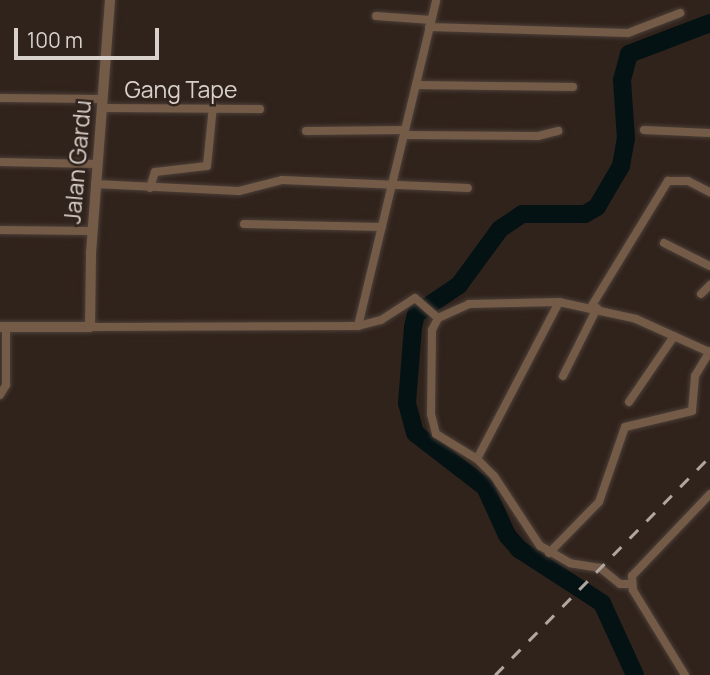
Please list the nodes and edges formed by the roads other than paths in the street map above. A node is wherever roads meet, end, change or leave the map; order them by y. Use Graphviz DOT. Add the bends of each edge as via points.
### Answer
graph roads {
  1 [pos="110,0"];
  2 [pos="436,0"];
  3 [pos="680,13"];
  4 [pos="376,16"];
  5 [pos="430,23"];
  6 [pos="416,85"];
  7 [pos="573,87"];
  8 [pos="0,98"];
  9 [pos="103,104"];
  10 [pos="213,106"];
  11 [pos="260,109"];
  12 [pos="644,130"];
  13 [pos="306,131"];
  14 [pos="558,131"];
  15 [pos="404,132"];
  16 [pos="710,133"];
  17 [pos="0,162"];
  18 [pos="96,164"];
  19 [pos="394,182"];
  20 [pos="95,184"];
  21 [pos="150,188"];
  22 [pos="468,188"];
  23 [pos="710,192"];
  24 [pos="244,224"];
  25 [pos="382,227"];
  26 [pos="0,230"];
  27 [pos="92,231"];
  28 [pos="664,243"];
  29 [pos="710,267"];
  30 [pos="710,285"];
  31 [pos="701,294"];
  32 [pos="559,302"];
  33 [pos="594,308"];
  34 [pos="435,315"];
  35 [pos="358,326"];
  36 [pos="3,327"];
  37 [pos="90,327"];
  38 [pos="674,336"];
  39 [pos="709,351"];
  40 [pos="564,376"];
  41 [pos="2,393"];
  42 [pos="629,402"];
  43 [pos="477,459"];
  44 [pos="710,495"];
  45 [pos="549,553"];
  46 [pos="631,584"];
  47 [pos="685,675"];
  1 -- 9 [label="street, Jalan Gardu"];
  2 -- 5 [label="street"];
  3 -- 5 [label="street" via="628,33"];
  4 -- 5 [label="street"];
  5 -- 6 [label="street"];
  6 -- 7 [label="street"];
  6 -- 15 [label="street"];
  8 -- 9 [label="street, Gang Tape"];
  9 -- 10 [label="street, Gang Tape"];
  9 -- 18 [label="street, Jalan Gardu"];
  10 -- 11 [label="street, Gang Tape"];
  10 -- 21 [label="street" via="207,166 155,172"];
  12 -- 16 [label="street"];
  13 -- 15 [label="street"];
  14 -- 15 [label="street" via="538,136"];
  15 -- 19 [label="street"];
  17 -- 18 [label="street"];
  18 -- 20 [label="street, Jalan Gardu"];
  19 -- 21 [label="street" via="282,180 239,191"];
  19 -- 22 [label="street"];
  19 -- 25 [label="street"];
  20 -- 21 [label="street"];
  20 -- 27 [label="street, Jalan Gardu"];
  23 -- 33 [label="street" via="688,181 668,181"];
  24 -- 25 [label="street"];
  25 -- 35 [label="street"];
  26 -- 27 [label="street"];
  27 -- 37 [label="street, Jalan Gardu"];
  28 -- 29 [label="street"];
  30 -- 31 [label="street"];
  32 -- 33 [label="street"];
  32 -- 34 [label="street" via="469,304"];
  32 -- 43 [label="street"];
  33 -- 38 [label="street"];
  33 -- 40 [label="street"];
  34 -- 35 [label="street" via="418,298 381,320"];
  34 -- 43 [label="street" via="429,346 432,425 444,440"];
  35 -- 37 [label="street"];
  36 -- 37 [label="street"];
  36 -- 41 [label="street"];
  38 -- 39 [label="street"];
  38 -- 42 [label="street"];
  39 -- 45 [label="street" via="695,376 692,411 625,427 599,502"];
  43 -- 45 [label="street" via="505,492 529,535"];
  44 -- 46 [label="street" via="642,563"];
  45 -- 46 [label="street" via="583,568 593,565 620,584"];
  46 -- 47 [label="street"];
}
